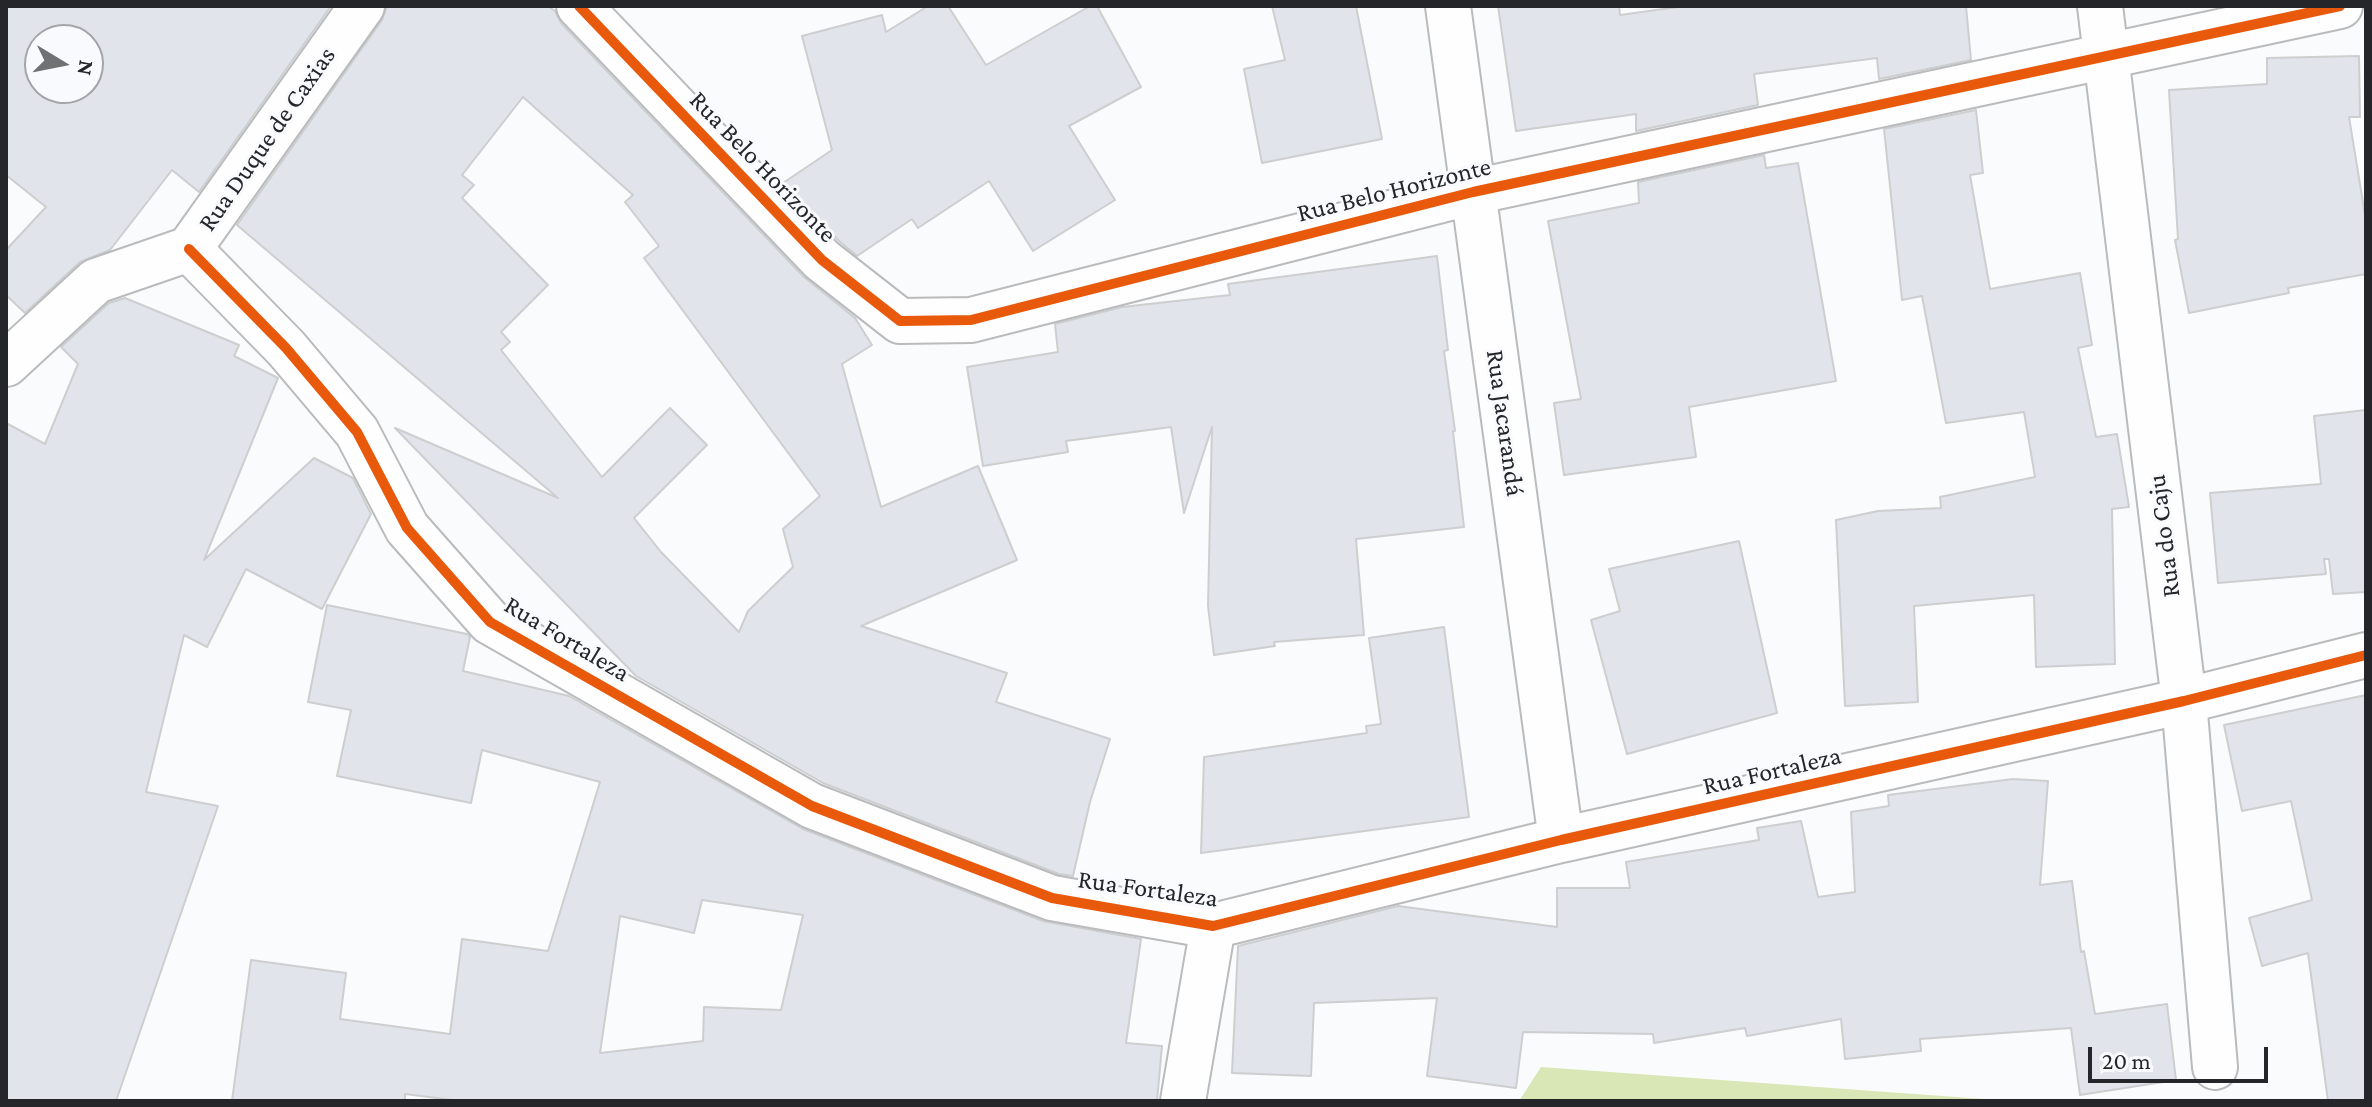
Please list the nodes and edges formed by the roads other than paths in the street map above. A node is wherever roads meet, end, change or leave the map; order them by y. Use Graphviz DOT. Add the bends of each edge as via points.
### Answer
graph roads {
  1 [pos="362,6"];
  2 [pos="579,6"];
  3 [pos="1448,6"];
  4 [pos="2100,6"];
  5 [pos="2340,6"];
  6 [pos="2105,55"];
  7 [pos="1473,192"];
  8 [pos="189,249"];
  9 [pos="6,364"];
  10 [pos="2366,655"];
  11 [pos="2184,701"];
  12 [pos="1561,840"];
  13 [pos="1213,926"];
  14 [pos="2215,1067"];
  15 [pos="1183,1101"];
  1 -- 8 [label="street, Rua Duque de Caxias"];
  2 -- 7 [label="street, Rua Belo Horizonte" via="822,260 900,321 971,320"];
  3 -- 7 [label="street, Rua Jacarandá"];
  4 -- 6 [label="street, Rua do Caju"];
  5 -- 6 [label="street, Rua Belo Horizonte"];
  6 -- 7 [label="street, Rua Belo Horizonte"];
  6 -- 11 [label="street, Rua do Caju"];
  7 -- 12 [label="street, Rua Jacarandá"];
  8 -- 9 [label="street, Rua Duque de Caxias" via="96,281"];
  8 -- 13 [label="street, Rua Fortaleza" via="286,348 357,432 407,528 490,622 812,806 1052,898"];
  10 -- 11 [label="street, Rua Fortaleza"];
  11 -- 12 [label="street, Rua Fortaleza"];
  11 -- 14 [label="street, Rua do Caju"];
  12 -- 13 [label="street, Rua Fortaleza"];
  13 -- 15 [label="street"];
}
